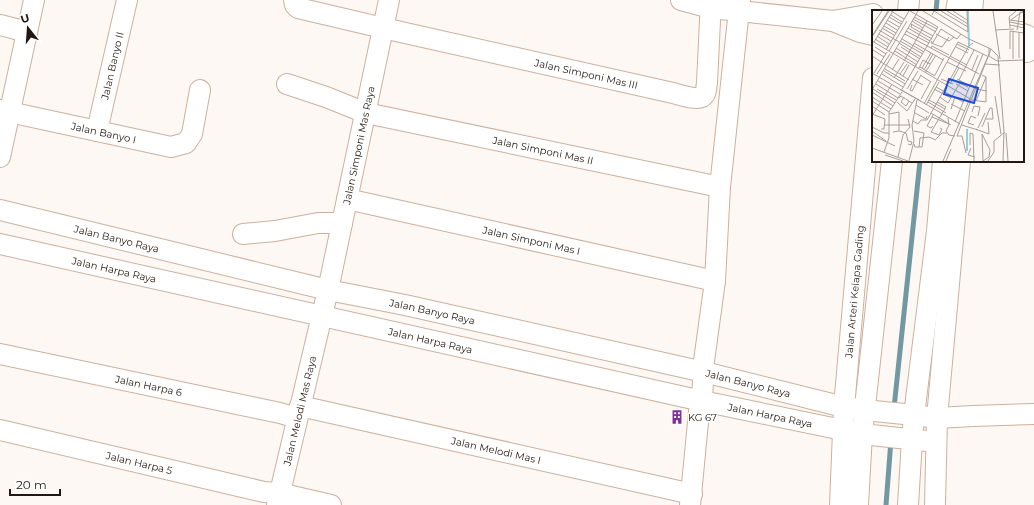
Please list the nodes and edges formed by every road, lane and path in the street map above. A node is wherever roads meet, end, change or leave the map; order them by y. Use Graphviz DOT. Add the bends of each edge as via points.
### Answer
graph roads {
  1 [pos="34,0"];
  2 [pos="127,0"];
  3 [pos="389,0"];
  4 [pos="681,0"];
  5 [pos="881,0"];
  6 [pos="909,0"];
  7 [pos="958,0"];
  8 [pos="973,0"];
  9 [pos="296,4"];
  10 [pos="711,4"];
  11 [pos="739,6"];
  12 [pos="880,10"];
  13 [pos="908,10"];
  14 [pos="956,10"];
  15 [pos="972,10"];
  16 [pos="872,14"];
  17 [pos="833,21"];
  18 [pos="0,25"];
  19 [pos="383,28"];
  20 [pos="27,32"];
  21 [pos="1024,34"];
  22 [pos="872,35"];
  23 [pos="1034,39"];
  24 [pos="1034,48"];
  25 [pos="1024,52"];
  26 [pos="287,84"];
  27 [pos="872,89"];
  28 [pos="200,90"];
  29 [pos="5,111"];
  30 [pos="366,113"];
  31 [pos="97,131"];
  32 [pos="0,157"];
  33 [pos="892,162"];
  34 [pos="943,162"];
  35 [pos="960,162"];
  36 [pos="720,187"];
  37 [pos="347,199"];
  38 [pos="0,210"];
  39 [pos="342,224"];
  40 [pos="243,234"];
  41 [pos="0,244"];
  42 [pos="715,281"];
  43 [pos="324,305"];
  44 [pos="0,354"];
  45 [pos="704,372"];
  46 [pos="702,401"];
  47 [pos="844,407"];
  48 [pos="872,411"];
  49 [pos="299,412"];
  50 [pos="907,414"];
  51 [pos="1034,414"];
  52 [pos="937,418"];
  53 [pos="0,430"];
  54 [pos="843,431"];
  55 [pos="869,435"];
  56 [pos="906,439"];
  57 [pos="936,442"];
  58 [pos="278,499"];
  59 [pos="691,500"];
  60 [pos="331,505"];
  61 [pos="840,505"];
  62 [pos="858,505"];
  63 [pos="908,505"];
  64 [pos="934,505"];
  1 -- 20 [label="street"];
  2 -- 31 [label="street, Jalan Banyo II"];
  3 -- 19 [label="street, Jalan Simponi Mas Raya"];
  4 -- 10 [label="street"];
  5 -- 12 [label="street"];
  6 -- 13 [label="street"];
  7 -- 14 [label="street"];
  8 -- 15 [label="street"];
  9 -- 19 [label="street"];
  10 -- 11 [label="street"];
  10 -- 19 [label="street, Jalan Simponi Mas III" via="707,83 702,98 688,97"];
  11 -- 17 [label="street"];
  11 -- 36 [label="street"];
  16 -- 17 [label="street"];
  17 -- 22 [label="street"];
  18 -- 20 [label="street"];
  19 -- 30 [label="street, Jalan Simponi Mas Raya"];
  20 -- 29 [label="street"];
  21 -- 23 [label="street"];
  24 -- 25 [label="street"];
  26 -- 30 [label="street, Jalan Simponi Mas II"];
  27 -- 47 [label="street, Jalan Arteri Kelapa Gading"];
  28 -- 31 [label="street, Jalan Banyo I" via="192,134 186,143 171,147"];
  29 -- 31 [label="street, Jalan Banyo I"];
  29 -- 32 [label="street"];
  30 -- 36 [label="street, Jalan Simponi Mas II"];
  30 -- 37 [label="street, Jalan Simponi Mas Raya"];
  33 -- 48 [label="street"];
  34 -- 50 [label="street" via="937,231"];
  35 -- 52 [label="street"];
  36 -- 42 [label="street"];
  37 -- 39 [label="street, Jalan Simponi Mas Raya"];
  37 -- 42 [label="street, Jalan Simponi Mas I"];
  38 -- 43 [label="street, Jalan Banyo Raya"];
  39 -- 40 [label="street" via="318,222 276,231"];
  39 -- 43 [label="street, Jalan Simponi Mas Raya"];
  41 -- 43 [label="street, Jalan Harpa Raya" via="183,284"];
  42 -- 45 [label="street"];
  43 -- 45 [label="street, Jalan Banyo Raya" via="406,305"];
  43 -- 46 [label="street, Jalan Harpa Raya"];
  43 -- 49 [label="street, Jalan Melodi Mas Raya"];
  44 -- 49 [label="street, Jalan Harpa 6" via="280,413"];
  45 -- 46 [label="street"];
  45 -- 47 [label="street, Jalan Banyo Raya"];
  46 -- 54 [label="street, Jalan Harpa Raya"];
  46 -- 59 [label="street"];
  47 -- 48 [label="street, Jalan Banyo Raya"];
  47 -- 54 [label="street, Jalan Arteri Kelapa Gading"];
  48 -- 50 [label="street, Jalan Banyo Raya"];
  48 -- 55 [label="street"];
  49 -- 58 [label="street, Jalan Melodi Mas Raya"];
  49 -- 59 [label="street, Jalan Melodi Mas I"];
  50 -- 52 [label="street, Jalan Banyo Raya"];
  50 -- 56 [label="street"];
  51 -- 52 [label="street, Jalan Banyo Raya"];
  52 -- 57 [label="street"];
  53 -- 58 [label="street, Jalan Harpa 5" via="264,492"];
  54 -- 55 [label="street, Jalan Harpa Raya"];
  54 -- 61 [label="street, Jalan Arteri Kelapa Gading"];
  55 -- 56 [label="street, Jalan Harpa Raya"];
  55 -- 62 [label="street"];
  56 -- 57 [label="street, Jalan Harpa Raya"];
  56 -- 63 [label="street"];
  57 -- 64 [label="street"];
  58 -- 60 [label="street, Jalan Harpa 5"];
}
